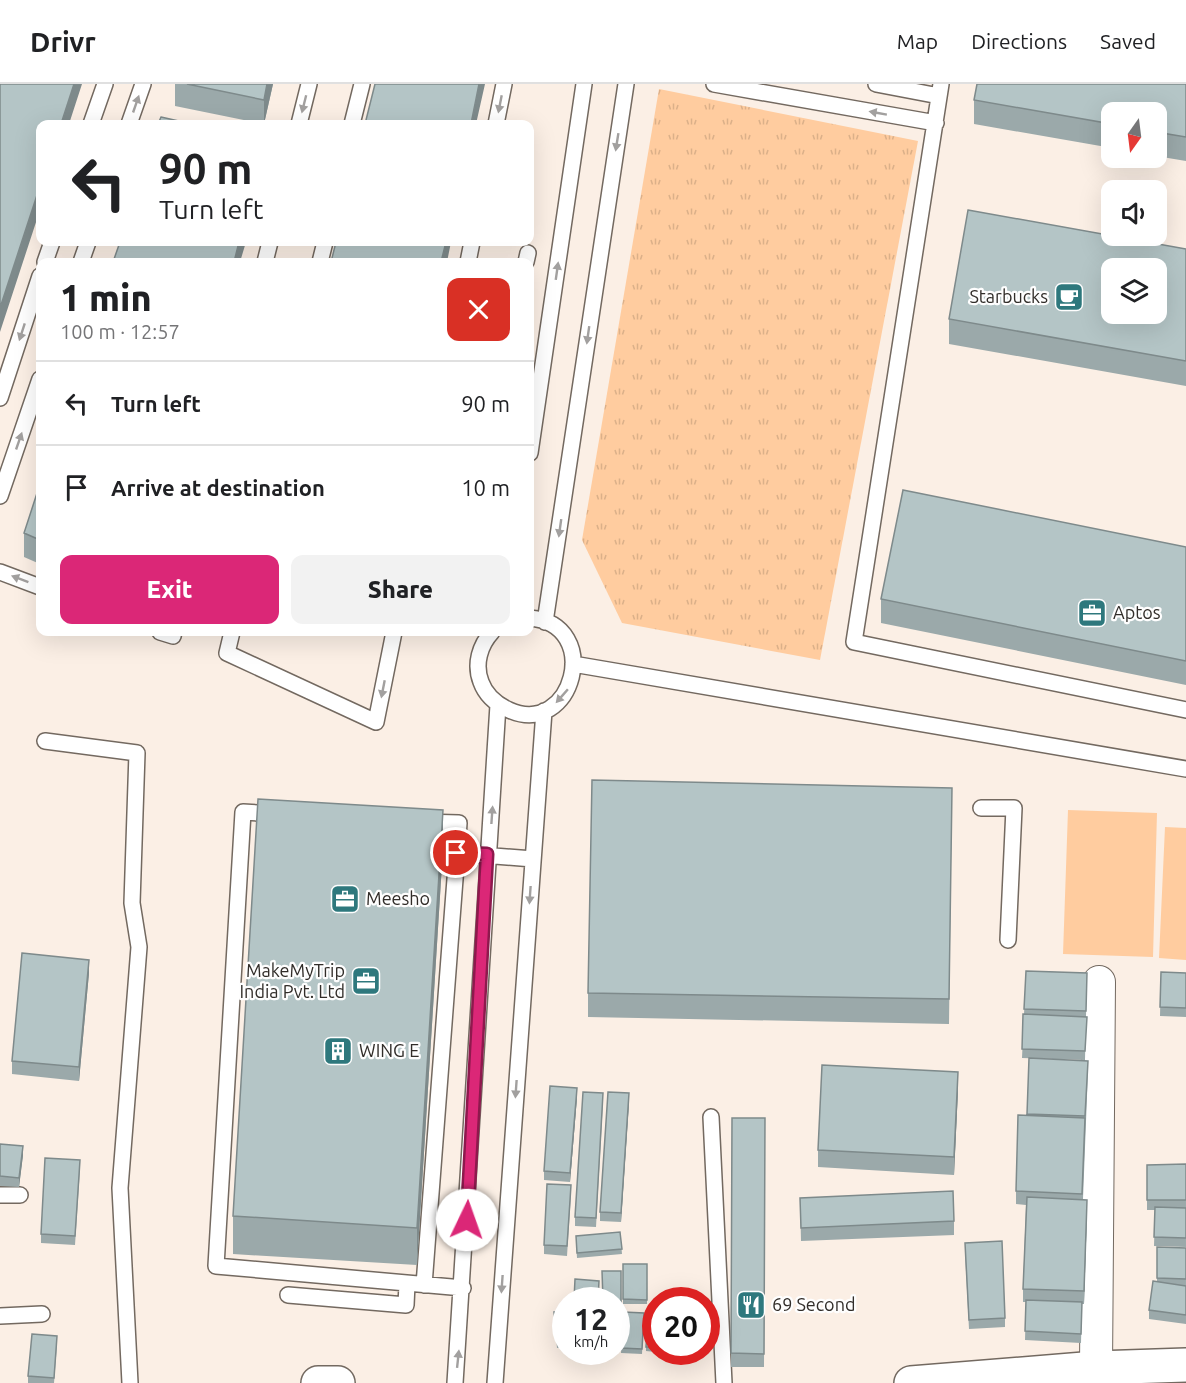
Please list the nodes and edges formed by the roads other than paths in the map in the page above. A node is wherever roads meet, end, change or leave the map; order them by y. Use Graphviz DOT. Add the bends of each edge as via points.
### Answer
graph roads {
  1 [pos="105,84"];
  2 [pos="143,84"];
  3 [pos="309,84"];
  4 [pos="362,84"];
  5 [pos="504,84"];
  6 [pos="584,84"];
  7 [pos="626,84"];
  8 [pos="714,84"];
  9 [pos="876,84"];
  10 [pos="940,90"];
  11 [pos="92,120"];
  12 [pos="130,120"];
  13 [pos="300,120"];
  14 [pos="353,120"];
  15 [pos="497,120"];
  16 [pos="936,123"];
  17 [pos="36,288"];
  18 [pos="36,391"];
  19 [pos="534,396"];
  20 [pos="0,398"];
  21 [pos="0,496"];
  22 [pos="0,572"];
  23 [pos="36,586"];
  24 [pos="534,619"];
  25 [pos="545,622"];
  26 [pos="231,636"];
  27 [pos="393,636"];
  28 [pos="489,636"];
  29 [pos="573,664"];
  30 [pos="498,705"];
  31 [pos="1186,710"];
  32 [pos="544,711"];
  33 [pos="45,741"];
  34 [pos="1186,769"];
  35 [pos="981,808"];
  36 [pos="288,815"];
  37 [pos="402,820"];
  38 [pos="456,853"];
  39 [pos="487,854"];
  40 [pos="533,859"];
  41 [pos="1008,940"];
  42 [pos="1099,982"];
  43 [pos="711,1117"];
  44 [pos="0,1195"];
  45 [pos="20,1195"];
  46 [pos="407,1284"];
  47 [pos="424,1285"];
  48 [pos="463,1288"];
  49 [pos="288,1295"];
  50 [pos="42,1314"];
  51 [pos="0,1316"];
  52 [pos="1186,1365"];
  53 [pos="1096,1368"];
  54 [pos="130,1383"];
  55 [pos="318,1383"];
  56 [pos="338,1383"];
  57 [pos="455,1383"];
  58 [pos="495,1383"];
  59 [pos="724,1383"];
  60 [pos="911,1383"];
  1 -- 11 [label="lane"];
  12 -- 2 [label="lane, one-way"];
  3 -- 13 [label="lane, one-way"];
  4 -- 14 [label="lane"];
  5 -- 15 [label="lane, one-way"];
  19 -- 6 [label="lane, one-way"];
  7 -- 25 [label="lane, one-way"];
  16 -- 8 [label="lane, one-way"];
  9 -- 10 [label="lane"];
  10 -- 16 [label="lane"];
  16 -- 31 [label="lane" via="854,642"];
  17 -- 20 [label="lane, one-way"];
  21 -- 18 [label="lane, one-way"];
  23 -- 22 [label="lane, one-way"];
  24 -- 25 [label="lane"];
  25 -- 29 [label="lane" via="570,645"];
  27 -- 26 [label="lane, one-way" via="376,722 227,653"];
  28 -- 30 [label="lane" via="479,652 478,667 487,695"];
  29 -- 32 [label="lane, one-way" via="569,689"];
  29 -- 34 [label="lane"];
  30 -- 32 [label="lane" via="528,714"];
  39 -- 30 [label="lane, one-way"];
  32 -- 40 [label="lane"];
  33 -- 54 [label="lane" via="137,753 132,903 139,947 120,1188"];
  35 -- 41 [label="lane" via="1014,808"];
  36 -- 46 [label="lane" via="243,812 216,1266"];
  37 -- 38 [label="lane" via="459,824"];
  38 -- 39 [label="lane"];
  38 -- 47 [label="lane"];
  39 -- 40 [label="lane"];
  39 -- 48 [label="lane"];
  40 -- 58 [label="lane, one-way"];
  42 -- 53 [label="street"];
  43 -- 59 [label="lane"];
  44 -- 45 [label="lane"];
  46 -- 47 [label="lane"];
  46 -- 49 [label="lane" via="406,1305"];
  47 -- 48 [label="lane"];
  57 -- 48 [label="lane, one-way"];
  50 -- 51 [label="lane"];
  52 -- 53 [label="street"];
  53 -- 60 [label="street"];
  55 -- 56 [label="street"];
}
